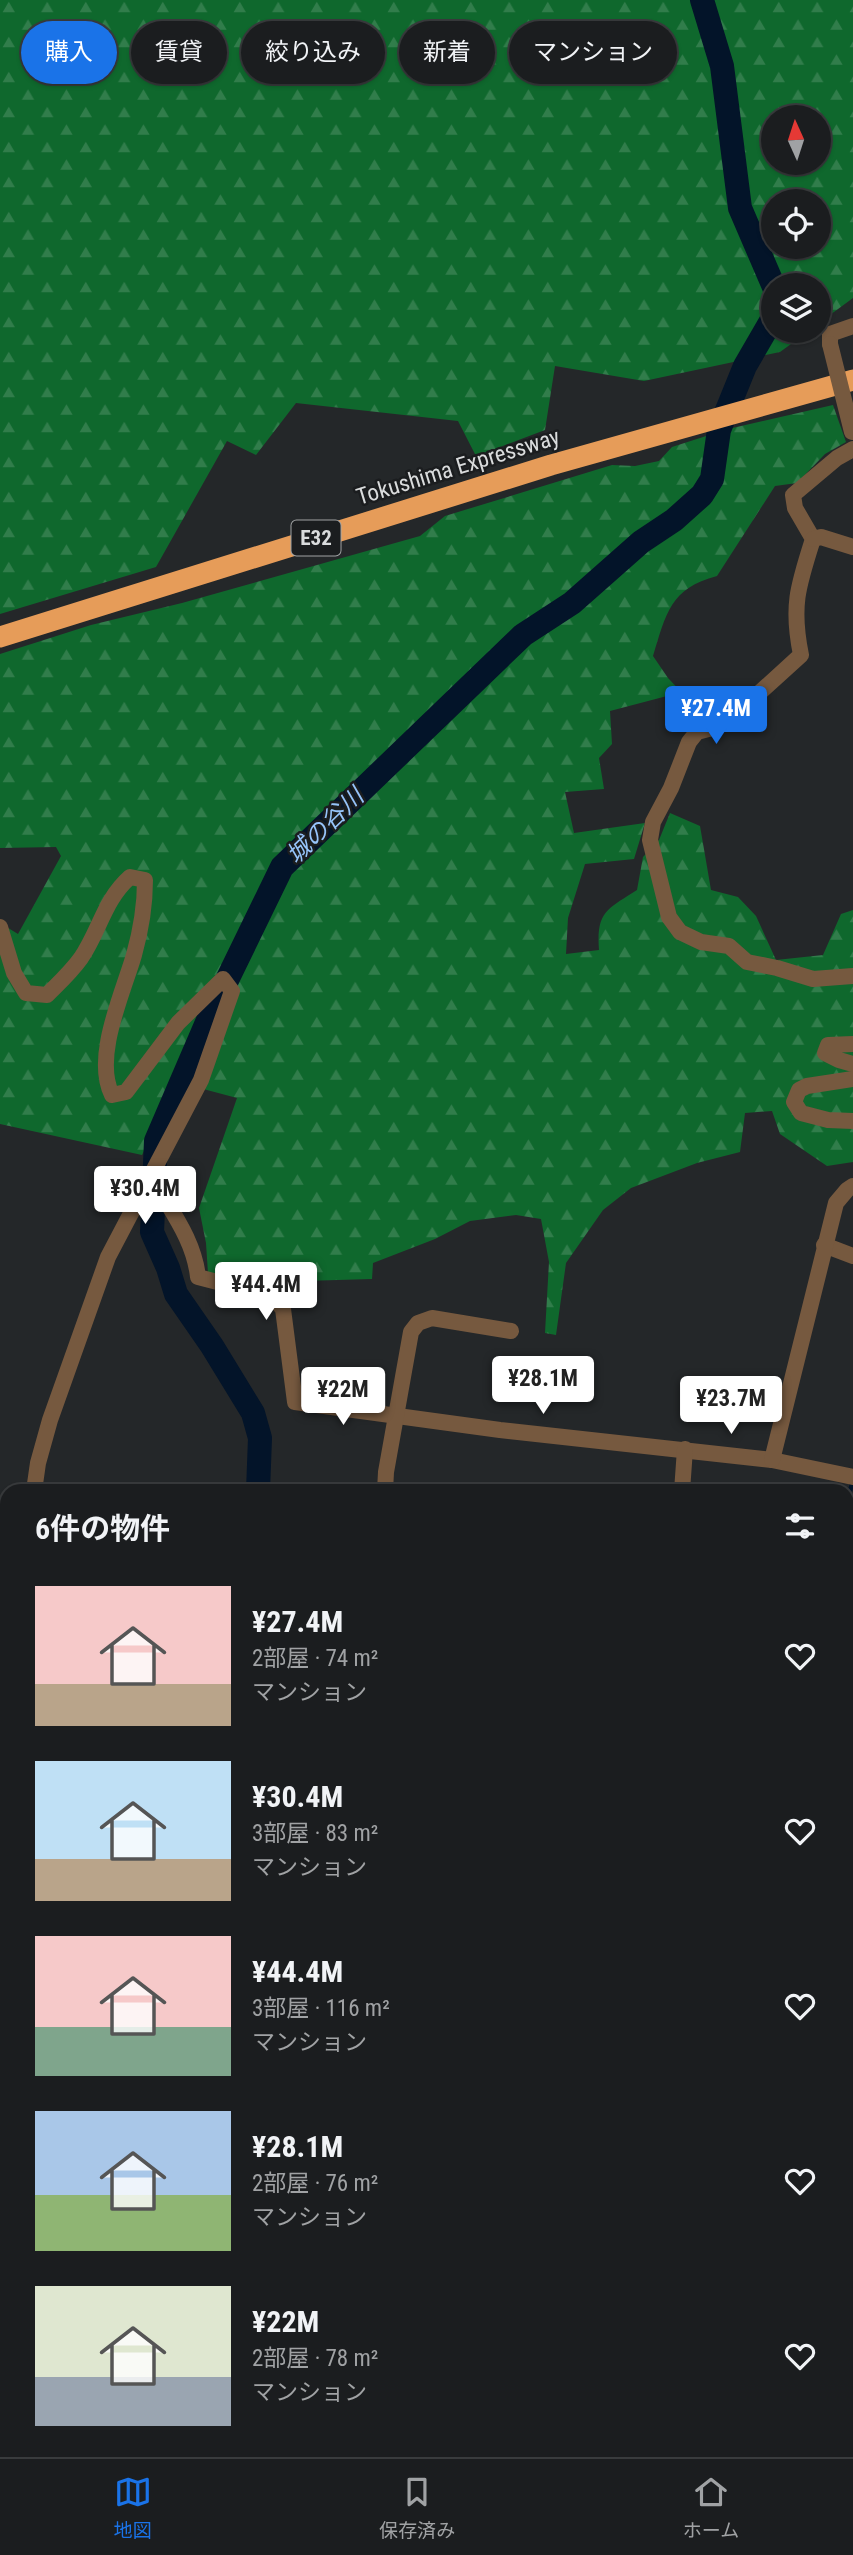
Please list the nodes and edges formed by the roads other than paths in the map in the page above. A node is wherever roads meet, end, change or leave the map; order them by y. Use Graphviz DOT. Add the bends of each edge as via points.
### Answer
graph roads {
  1 [pos="853,326"];
  2 [pos="853,380"];
  3 [pos="853,432"];
  4 [pos="853,449"];
  5 [pos="813,539"];
  6 [pos="853,547"];
  7 [pos="0,637"];
  8 [pos="0,927"];
  9 [pos="853,976"];
  10 [pos="853,1044"];
  11 [pos="853,1064"];
  12 [pos="853,1079"];
  13 [pos="853,1121"];
  14 [pos="152,1177"];
  15 [pos="853,1186"];
  16 [pos="824,1245"];
  17 [pos="853,1256"];
  18 [pos="511,1331"];
  19 [pos="396,1416"];
  20 [pos="685,1449"];
  21 [pos="772,1460"];
  22 [pos="853,1477"];
  23 [pos="35,1484"];
  24 [pos="385,1484"];
  25 [pos="682,1484"];
  1 -- 3 [label="street, bridge" via="830,334"];
  2 -- 7 [label="highway, Tokushima Expressway / E32" via="551,466"];
  4 -- 5 [label="street" via="793,495 795,508"];
  5 -- 6 [label="street" via="821,537"];
  5 -- 9 [label="street" via="795,601 801,655 734,716 697,732 653,822 650,840 669,917 680,932 701,942 729,946 747,962 813,979"];
  8 -- 14 [label="street" via="26,993 47,995 82,956 115,890 130,877 145,880 135,952 107,1042 112,1095 126,1091 178,1023 223,979 232,991 201,1080"];
  10 -- 11 [label="street" via="828,1045 825,1053"];
  12 -- 13 [label="street" via="807,1086 799,1090 794,1102 801,1113"];
  14 -- 19 [label="street" via="186,1233 198,1277 272,1296 283,1309 295,1402"];
  14 -- 23 [label="street" via="108,1257 50,1420"];
  15 -- 16 [label="street" via="836,1203"];
  16 -- 17 [label="street"];
  16 -- 21 [label="street"];
  18 -- 19 [label="street" via="432,1318 418,1323 411,1332"];
  19 -- 20 [label="street"];
  19 -- 24 [label="street"];
  20 -- 21 [label="street"];
  20 -- 25 [label="street"];
  21 -- 22 [label="street"];
}
